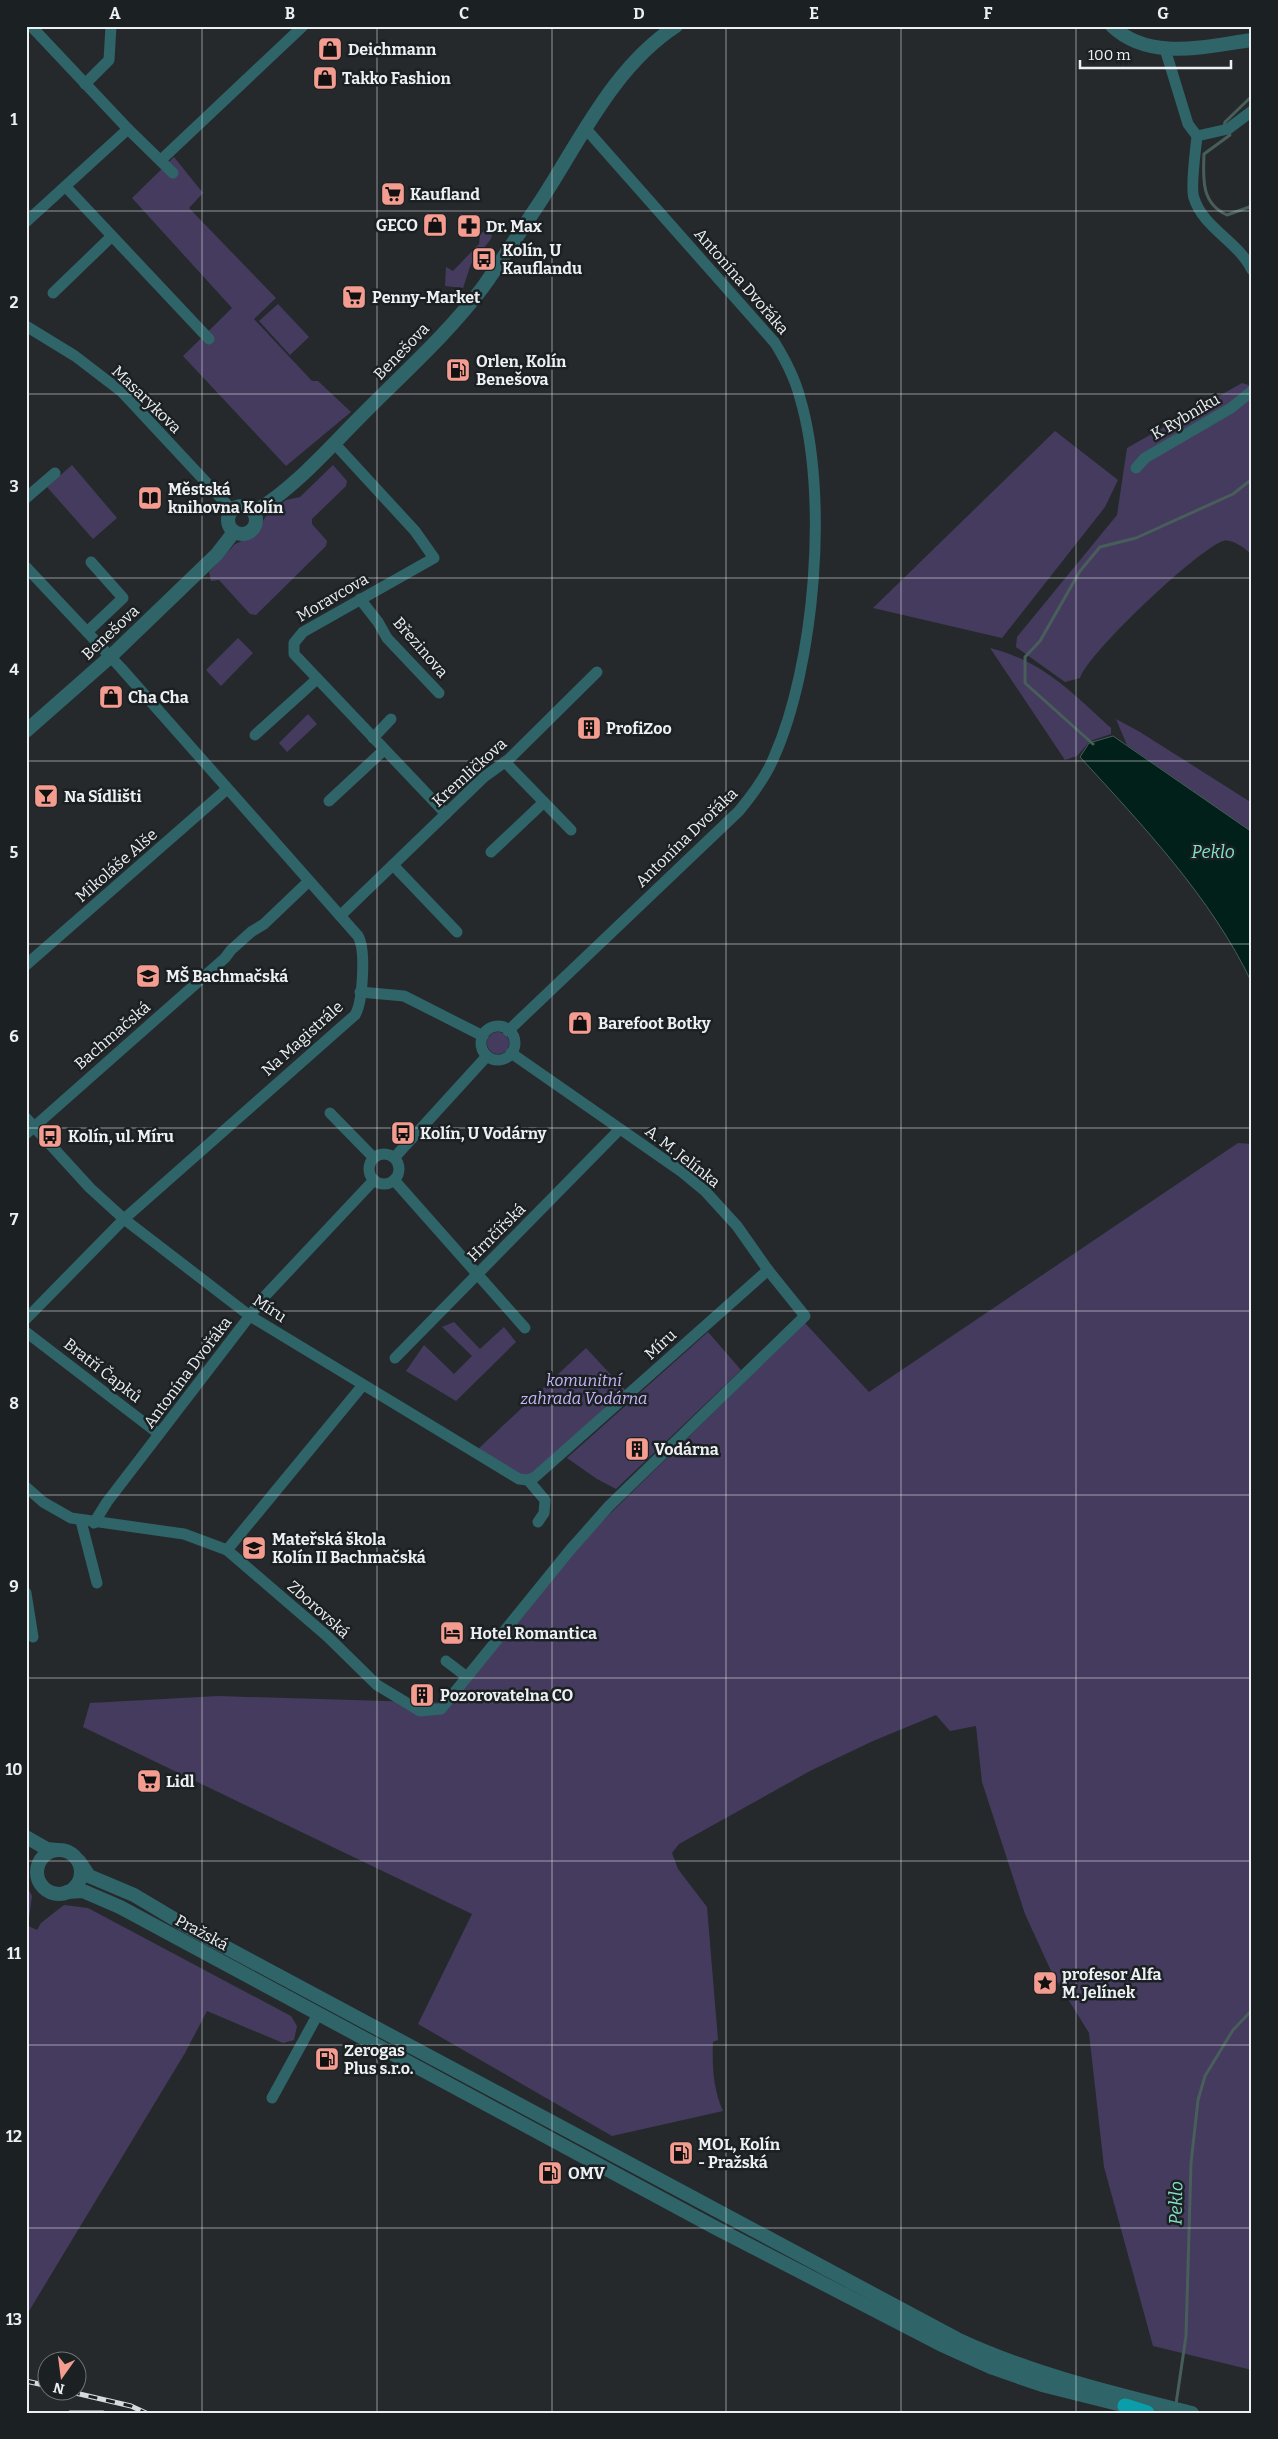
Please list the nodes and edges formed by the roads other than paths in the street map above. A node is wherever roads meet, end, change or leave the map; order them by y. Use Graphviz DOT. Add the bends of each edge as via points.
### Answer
graph roads {
  1 [pos="31,26"];
  2 [pos="111,26"];
  3 [pos="303,26"];
  4 [pos="676,26"];
  5 [pos="1112,26"];
  6 [pos="1252,40"];
  7 [pos="1166,49"];
  8 [pos="85,84"];
  9 [pos="1252,111"];
  10 [pos="128,129"];
  11 [pos="586,129"];
  12 [pos="1197,136"];
  13 [pos="161,160"];
  14 [pos="173,173"];
  15 [pos="66,187"];
  16 [pos="26,222"];
  17 [pos="112,236"];
  18 [pos="1252,270"];
  19 [pos="53,293"];
  20 [pos="26,326"];
  21 [pos="209,340"];
  22 [pos="1252,391"];
  23 [pos="334,443"];
  24 [pos="1136,468"];
  25 [pos="55,473"];
  26 [pos="26,498"];
  27 [pos="232,510"];
  28 [pos="254,512"];
  29 [pos="234,532"];
  30 [pos="91,562"];
  31 [pos="26,567"];
  32 [pos="360,599"];
  33 [pos="87,632"];
  34 [pos="110,658"];
  35 [pos="597,672"];
  36 [pos="318,679"];
  37 [pos="439,693"];
  38 [pos="391,720"];
  39 [pos="26,731"];
  40 [pos="255,735"];
  41 [pos="373,738"];
  42 [pos="384,750"];
  43 [pos="505,762"];
  44 [pos="227,789"];
  45 [pos="329,801"];
  46 [pos="544,802"];
  47 [pos="446,814"];
  48 [pos="571,830"];
  49 [pos="491,852"];
  50 [pos="393,865"];
  51 [pos="309,882"];
  52 [pos="340,916"];
  53 [pos="457,932"];
  54 [pos="26,966"];
  55 [pos="360,992"];
  56 [pos="508,1030"];
  57 [pos="482,1036"];
  58 [pos="512,1053"];
  59 [pos="487,1056"];
  60 [pos="330,1113"];
  61 [pos="29,1126"];
  62 [pos="620,1129"];
  63 [pos="374,1158"];
  64 [pos="394,1158"];
  65 [pos="374,1180"];
  66 [pos="394,1180"];
  67 [pos="124,1218"];
  68 [pos="768,1270"];
  69 [pos="477,1275"];
  70 [pos="250,1316"];
  71 [pos="805,1316"];
  72 [pos="26,1319"];
  73 [pos="525,1328"];
  74 [pos="26,1332"];
  75 [pos="395,1358"];
  76 [pos="363,1385"];
  77 [pos="159,1434"];
  78 [pos="528,1480"];
  79 [pos="26,1487"];
  80 [pos="81,1521"];
  81 [pos="538,1522"];
  82 [pos="94,1523"];
  83 [pos="227,1550"];
  84 [pos="96,1582"];
  85 [pos="26,1593"];
  86 [pos="33,1637"];
  87 [pos="446,1661"];
  88 [pos="467,1677"];
  89 [pos="26,1837"];
  90 [pos="57,1850"];
  91 [pos="79,1861"];
  92 [pos="26,1863"];
  93 [pos="38,1878"];
  94 [pos="66,1892"];
  95 [pos="318,2014"];
  96 [pos="272,2098"];
  97 [pos="1125,2406"];
  98 [pos="1159,2409"];
  99 [pos="1147,2413"];
  100 [pos="1192,2413"];
  1 -- 8 [label="street"];
  2 -- 8 [label="street" via="109,60"];
  3 -- 13 [label="street"];
  4 -- 11 [label="street, Benešova" via="632,65 600,105"];
  5 -- 7 [label="street" via="1133,40"];
  6 -- 7 [label="street"];
  7 -- 12 [label="street" via="1188,124"];
  8 -- 10 [label="street"];
  9 -- 12 [label="street" via="1226,130"];
  10 -- 13 [label="street"];
  10 -- 15 [label="street"];
  11 -- 23 [label="street, Benešova" via="482,287 435,342"];
  11 -- 56 [label="street, Antonína Dvořáka" via="775,343 791,370 801,399 810,448 814,492 814,572 808,627 795,691 780,741 762,781 749,799"];
  12 -- 18 [label="street" via="1193,197 1205,217 1248,260"];
  13 -- 14 [label="street"];
  15 -- 16 [label="street"];
  15 -- 17 [label="street"];
  17 -- 19 [label="street"];
  17 -- 21 [label="street"];
  20 -- 27 [label="street, Masarykova" via="75,356 122,392"];
  22 -- 24 [label="street, K Rybníku" via="1231,408 1145,458"];
  23 -- 28 [label="street, Benešova" via="273,500"];
  23 -- 32 [label="street, Moravcova" via="415,531 434,558"];
  25 -- 26 [label="street"];
  27 -- 28 [label="street" via="244,506"];
  27 -- 29 [label="street" via="228,521"];
  28 -- 29 [label="street" via="256,520 252,531 241,535"];
  29 -- 34 [label="street, Benešova" via="217,554"];
  30 -- 33 [label="street" via="123,598"];
  31 -- 33 [label="street, Na Magistrále"];
  32 -- 36 [label="street, Moravcova" via="297,636 294,654"];
  32 -- 37 [label="street, Březinova" via="387,638"];
  33 -- 34 [label="street, Na Magistrále"];
  34 -- 39 [label="street, Benešova"];
  34 -- 44 [label="street, Na Magistrále"];
  35 -- 43 [label="street, Kremličkova"];
  36 -- 40 [label="street"];
  36 -- 41 [label="street, Moravcova"];
  38 -- 41 [label="street"];
  41 -- 42 [label="street, Moravcova"];
  42 -- 45 [label="street"];
  42 -- 47 [label="street, Moravcova"];
  43 -- 46 [label="street"];
  43 -- 47 [label="street, Kremličkova" via="484,777"];
  44 -- 51 [label="street, Na Magistrále"];
  44 -- 54 [label="street, Mikoláše Alše"];
  46 -- 48 [label="street"];
  46 -- 49 [label="street"];
  47 -- 50 [label="street, Kremličkova"];
  50 -- 52 [label="street, Kremličkova"];
  50 -- 53 [label="street"];
  51 -- 52 [label="street, Na Magistrále"];
  51 -- 61 [label="street, Bachmačská"];
  52 -- 55 [label="street, Na Magistrále" via="363,945"];
  55 -- 57 [label="street" via="404,996"];
  55 -- 67 [label="street, Na Magistrále" via="356,1015"];
  56 -- 57 [label="street" via="494,1027"];
  56 -- 58 [label="street" via="514,1041"];
  57 -- 59 [label="street" via="481,1047"];
  58 -- 59 [label="street" via="499,1060"];
  58 -- 62 [label="street, A. M. Jelínka"];
  59 -- 64 [label="street"];
  60 -- 63 [label="street"];
  61 -- 67 [label="street, Míru"];
  62 -- 68 [label="street, A. M. Jelínka" via="705,1191 737,1226"];
  62 -- 69 [label="street, Hrnčířská"];
  63 -- 64 [label="street" via="382,1154"];
  63 -- 65 [label="street" via="369,1169"];
  64 -- 66 [label="street" via="398,1169"];
  65 -- 66 [label="street" via="381,1184"];
  65 -- 70 [label="street, Antonína Dvořáka"];
  66 -- 69 [label="street"];
  67 -- 70 [label="street, Míru"];
  67 -- 72 [label="street, Na Magistrále"];
  68 -- 71 [label="street, A. M. Jelínka"];
  68 -- 78 [label="street, Míru"];
  69 -- 73 [label="street"];
  69 -- 75 [label="street, Hrnčířská"];
  70 -- 76 [label="street, Míru"];
  70 -- 77 [label="street, Antonína Dvořáka"];
  71 -- 88 [label="street, Zborovská" via="609,1506"];
  74 -- 77 [label="street, Bratří Čapků"];
  76 -- 78 [label="street, Míru" via="519,1480"];
  76 -- 83 [label="street"];
  77 -- 82 [label="street, Antonína Dvořáka"];
  78 -- 81 [label="street" via="544,1500 544,1513"];
  79 -- 80 [label="street, Zborovská" via="43,1502"];
  80 -- 82 [label="street, Zborovská"];
  80 -- 84 [label="street"];
  82 -- 83 [label="street, Zborovská" via="184,1534"];
  83 -- 88 [label="street, Zborovská" via="377,1685 420,1711 441,1709"];
  85 -- 86 [label="street"];
  87 -- 88 [label="street"];
  89 -- 90 [label="street" via="47,1849"];
  90 -- 91 [label="street" via="68,1852"];
  90 -- 93 [label="street" via="46,1854 40,1861"];
  91 -- 94 [label="street" via="80,1879 74,1888"];
  91 -- 98 [label="street" via="88,1876 134,1895 186,1926 957,2339 1012,2363"];
  92 -- 93 [label="street" via="34,1868"];
  93 -- 94 [label="street" via="50,1891"];
  94 -- 95 [label="street, Pražská" via="83,1891 102,1898"];
  95 -- 96 [label="street"];
  95 -- 97 [label="street, Pražská" via="714,2227 940,2344 993,2368 1042,2385"];
  97 -- 98 [label="street, Pražská"];
  97 -- 99 [label="main road"];
  98 -- 100 [label="street"];
}
